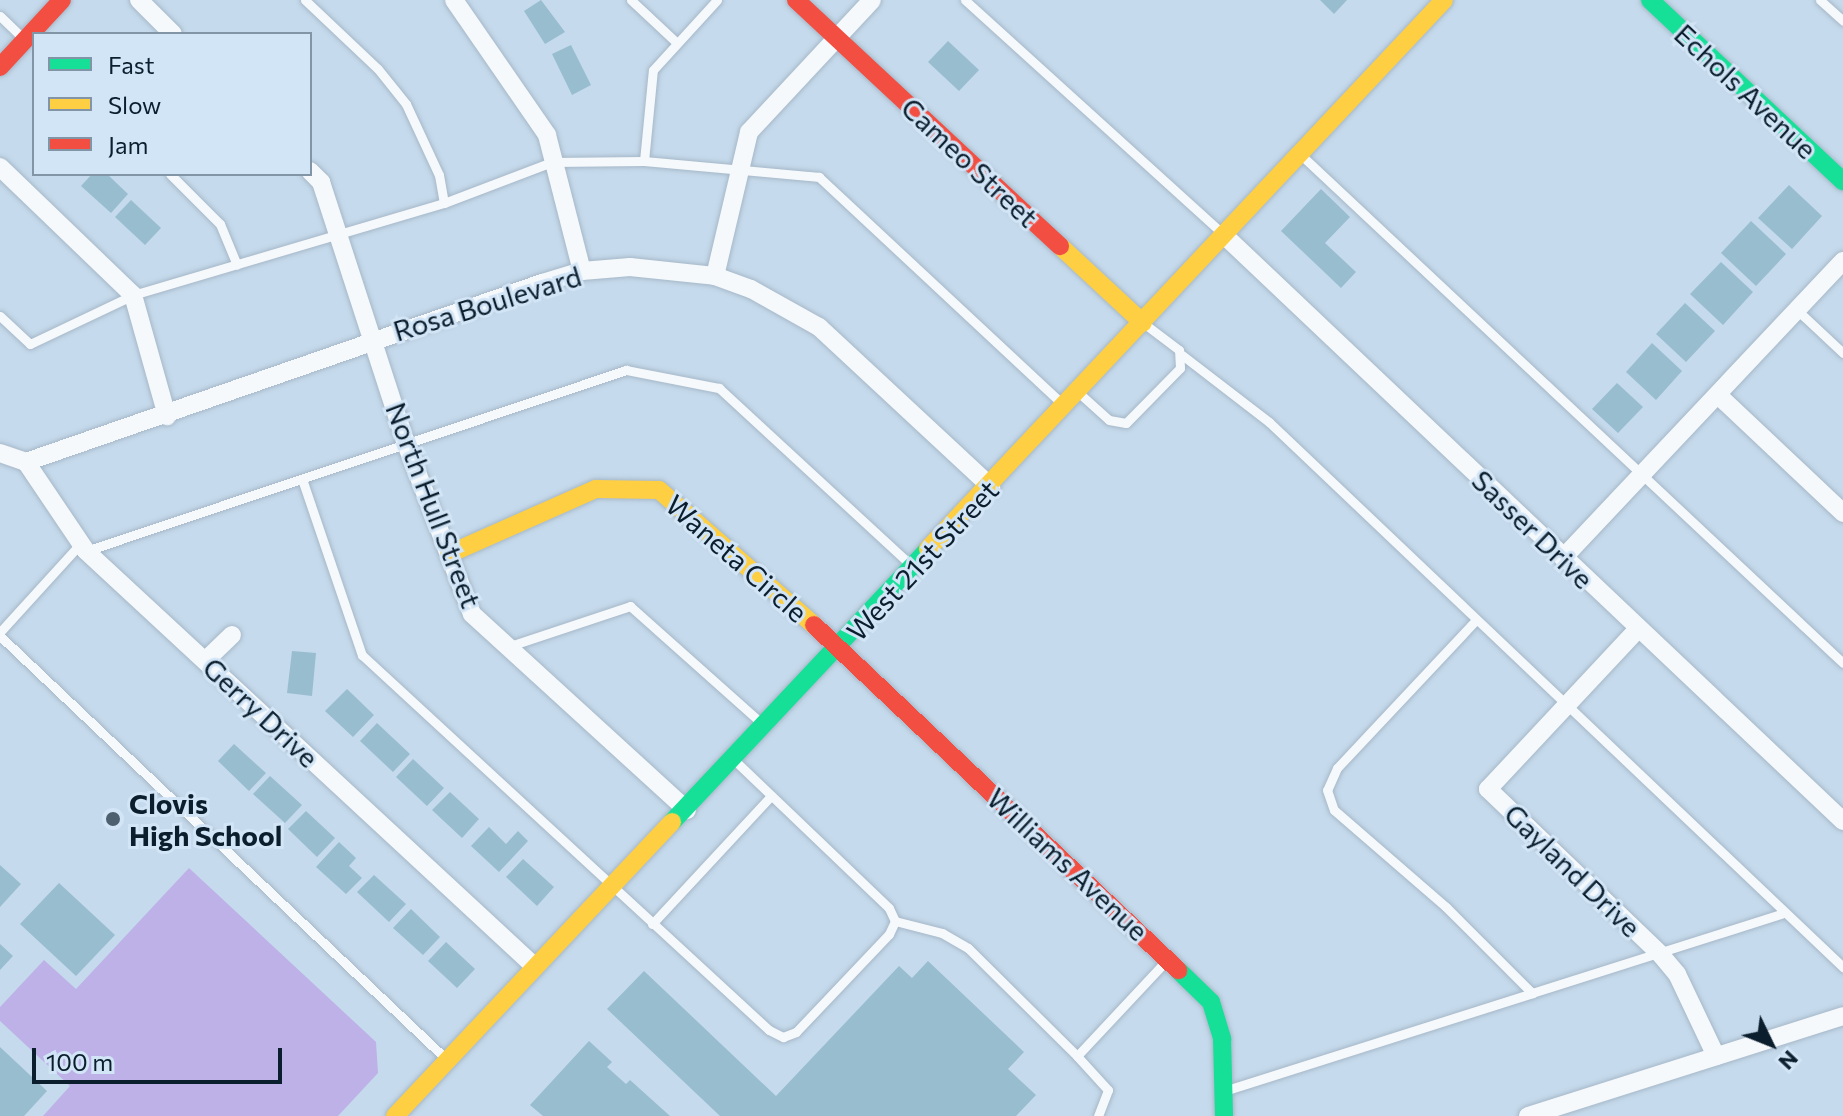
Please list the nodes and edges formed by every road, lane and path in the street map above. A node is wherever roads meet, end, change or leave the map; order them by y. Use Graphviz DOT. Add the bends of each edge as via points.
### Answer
graph roads {
  1 [pos="62,0"];
  2 [pos="139,0"];
  3 [pos="305,0"];
  4 [pos="454,0"];
  5 [pos="631,0"];
  6 [pos="717,0"];
  7 [pos="796,0"];
  8 [pos="872,0"];
  9 [pos="965,0"];
  10 [pos="1444,0"];
  11 [pos="1650,0"];
  12 [pos="1820,0"];
  13 [pos="0,16"];
  14 [pos="1843,21"];
  15 [pos="39,32"];
  16 [pos="171,32"];
  17 [pos="836,38"];
  18 [pos="677,43"];
  19 [pos="30,44"];
  20 [pos="0,67"];
  21 [pos="1300,154"];
  22 [pos="644,161"];
  23 [pos="552,162"];
  24 [pos="0,167"];
  25 [pos="741,172"];
  26 [pos="312,173"];
  27 [pos="172,176"];
  28 [pos="1843,181"];
  29 [pos="444,203"];
  30 [pos="336,236"];
  31 [pos="1225,236"];
  32 [pos="1843,261"];
  33 [pos="237,265"];
  34 [pos="582,271"];
  35 [pos="715,276"];
  36 [pos="133,295"];
  37 [pos="1797,310"];
  38 [pos="0,316"];
  39 [pos="1143,323"];
  40 [pos="374,338"];
  41 [pos="1843,353"];
  42 [pos="1182,355"];
  43 [pos="1718,395"];
  44 [pos="1072,400"];
  45 [pos="167,416"];
  46 [pos="406,444"];
  47 [pos="0,453"];
  48 [pos="26,462"];
  49 [pos="1642,473"];
  50 [pos="302,479"];
  51 [pos="991,487"];
  52 [pos="1843,513"];
  53 [pos="83,548"];
  54 [pos="449,554"];
  55 [pos="1563,558"];
  56 [pos="913,568"];
  57 [pos="1476,620"];
  58 [pos="1637,630"];
  59 [pos="0,634"];
  60 [pos="232,635"];
  61 [pos="507,647"];
  62 [pos="839,647"];
  63 [pos="206,660"];
  64 [pos="1843,663"];
  65 [pos="1565,707"];
  66 [pos="766,727"];
  67 [pos="735,761"];
  68 [pos="771,796"];
  69 [pos="687,810"];
  70 [pos="1843,821"];
  71 [pos="614,889"];
  72 [pos="1781,914"];
  73 [pos="895,921"];
  74 [pos="652,924"];
  75 [pos="1661,955"];
  76 [pos="1168,959"];
  77 [pos="534,966"];
  78 [pos="1843,967"];
  79 [pos="1532,993"];
  80 [pos="1843,1016"];
  81 [pos="1077,1056"];
  82 [pos="1716,1056"];
  83 [pos="447,1060"];
  84 [pos="1223,1091"];
  85 [pos="395,1116"];
  86 [pos="1098,1116"];
  87 [pos="1224,1116"];
  88 [pos="1528,1116"];
  1 -- 15 [label="street"];
  2 -- 16 [label="street"];
  3 -- 29 [label="lane" via="378,69 406,104 439,175"];
  4 -- 23 [label="street" via="547,135"];
  5 -- 18 [label="lane"];
  6 -- 18 [label="lane"];
  7 -- 17 [label="street, Cameo Street"];
  8 -- 17 [label="street"];
  9 -- 31 [label="lane"];
  10 -- 21 [label="street, West 21st Street"];
  11 -- 28 [label="street, Echols Avenue"];
  12 -- 14 [label="lane"];
  13 -- 19 [label="lane"];
  17 -- 25 [label="street" via="749,132"];
  17 -- 39 [label="street, Cameo Street"];
  18 -- 22 [label="lane" via="653,70"];
  19 -- 20 [label="street"];
  21 -- 31 [label="street, West 21st Street"];
  21 -- 49 [label="lane"];
  22 -- 23 [label="lane"];
  22 -- 25 [label="lane"];
  23 -- 29 [label="lane"];
  23 -- 34 [label="street"];
  24 -- 36 [label="street"];
  25 -- 35 [label="street"];
  25 -- 44 [label="lane" via="819,177"];
  26 -- 30 [label="street, North Hull Street" via="321,182"];
  27 -- 33 [label="lane" via="220,224"];
  29 -- 30 [label="lane"];
  30 -- 33 [label="lane"];
  30 -- 40 [label="street, North Hull Street"];
  31 -- 39 [label="street, West 21st Street"];
  31 -- 55 [label="street, Sasser Drive"];
  32 -- 37 [label="street"];
  33 -- 36 [label="lane"];
  34 -- 35 [label="street, Rosa Boulevard" via="630,267"];
  34 -- 40 [label="street, Rosa Boulevard"];
  35 -- 51 [label="street, Rosa Boulevard" via="761,294 819,327"];
  36 -- 38 [label="lane" via="30,344"];
  36 -- 45 [label="street"];
  37 -- 41 [label="lane"];
  37 -- 43 [label="street"];
  39 -- 42 [label="lane"];
  39 -- 44 [label="street, West 21st Street"];
  40 -- 45 [label="street, Rosa Boulevard"];
  40 -- 46 [label="street, North Hull Street"];
  42 -- 44 [label="lane" via="1180,368 1126,423"];
  42 -- 57 [label="lane" via="1269,422"];
  43 -- 49 [label="street"];
  43 -- 52 [label="street"];
  44 -- 51 [label="street, West 21st Street"];
  45 -- 48 [label="street, Rosa Boulevard"];
  46 -- 50 [label="lane"];
  46 -- 54 [label="street, North Hull Street"];
  46 -- 56 [label="lane" via="626,370 719,388"];
  47 -- 48 [label="street"];
  48 -- 53 [label="street, Gerry Drive"];
  49 -- 55 [label="street"];
  49 -- 64 [label="lane"];
  50 -- 53 [label="lane"];
  50 -- 71 [label="lane" via="362,655"];
  51 -- 56 [label="street, West 21st Street"];
  53 -- 59 [label="lane"];
  53 -- 63 [label="street, Gerry Drive"];
  54 -- 61 [label="street, North Hull Street" via="472,614"];
  54 -- 62 [label="street, Waneta Circle" via="596,489 659,490"];
  55 -- 58 [label="street, Sasser Drive"];
  56 -- 62 [label="street, West 21st Street"];
  57 -- 65 [label="lane"];
  57 -- 79 [label="lane" via="1337,768 1327,790 1334,810 1446,907"];
  58 -- 65 [label="street, Gayland Drive"];
  58 -- 70 [label="street, Sasser Drive"];
  59 -- 83 [label="lane"];
  60 -- 63 [label="street"];
  61 -- 66 [label="lane" via="630,606"];
  61 -- 69 [label="street, North Hull Street"];
  62 -- 66 [label="street, West 21st Street"];
  62 -- 76 [label="street, Williams Avenue"];
  63 -- 77 [label="street, Gerry Drive"];
  65 -- 72 [label="lane"];
  65 -- 75 [label="street, Gayland Drive" via="1488,789"];
  66 -- 67 [label="street, West 21st Street"];
  67 -- 68 [label="lane"];
  67 -- 69 [label="street, West 21st Street"];
  68 -- 73 [label="lane" via="889,908"];
  68 -- 74 [label="lane"];
  69 -- 71 [label="street, West 21st Street"];
  71 -- 74 [label="lane"];
  71 -- 77 [label="street, West 21st Street"];
  72 -- 75 [label="lane"];
  72 -- 78 [label="lane"];
  73 -- 74 [label="lane" via="889,934 796,1032 783,1037"];
  73 -- 81 [label="lane" via="942,933 968,948"];
  75 -- 79 [label="lane"];
  75 -- 82 [label="street, Gayland Drive" via="1677,974"];
  76 -- 81 [label="lane"];
  76 -- 84 [label="street, Williams Avenue" via="1211,1002 1222,1039"];
  77 -- 83 [label="street, West 21st Street"];
  79 -- 84 [label="lane"];
  80 -- 82 [label="street"];
  81 -- 86 [label="lane" via="1108,1090"];
  82 -- 88 [label="street"];
  83 -- 85 [label="street, West 21st Street"];
  84 -- 87 [label="street, Williams Avenue"];
}
